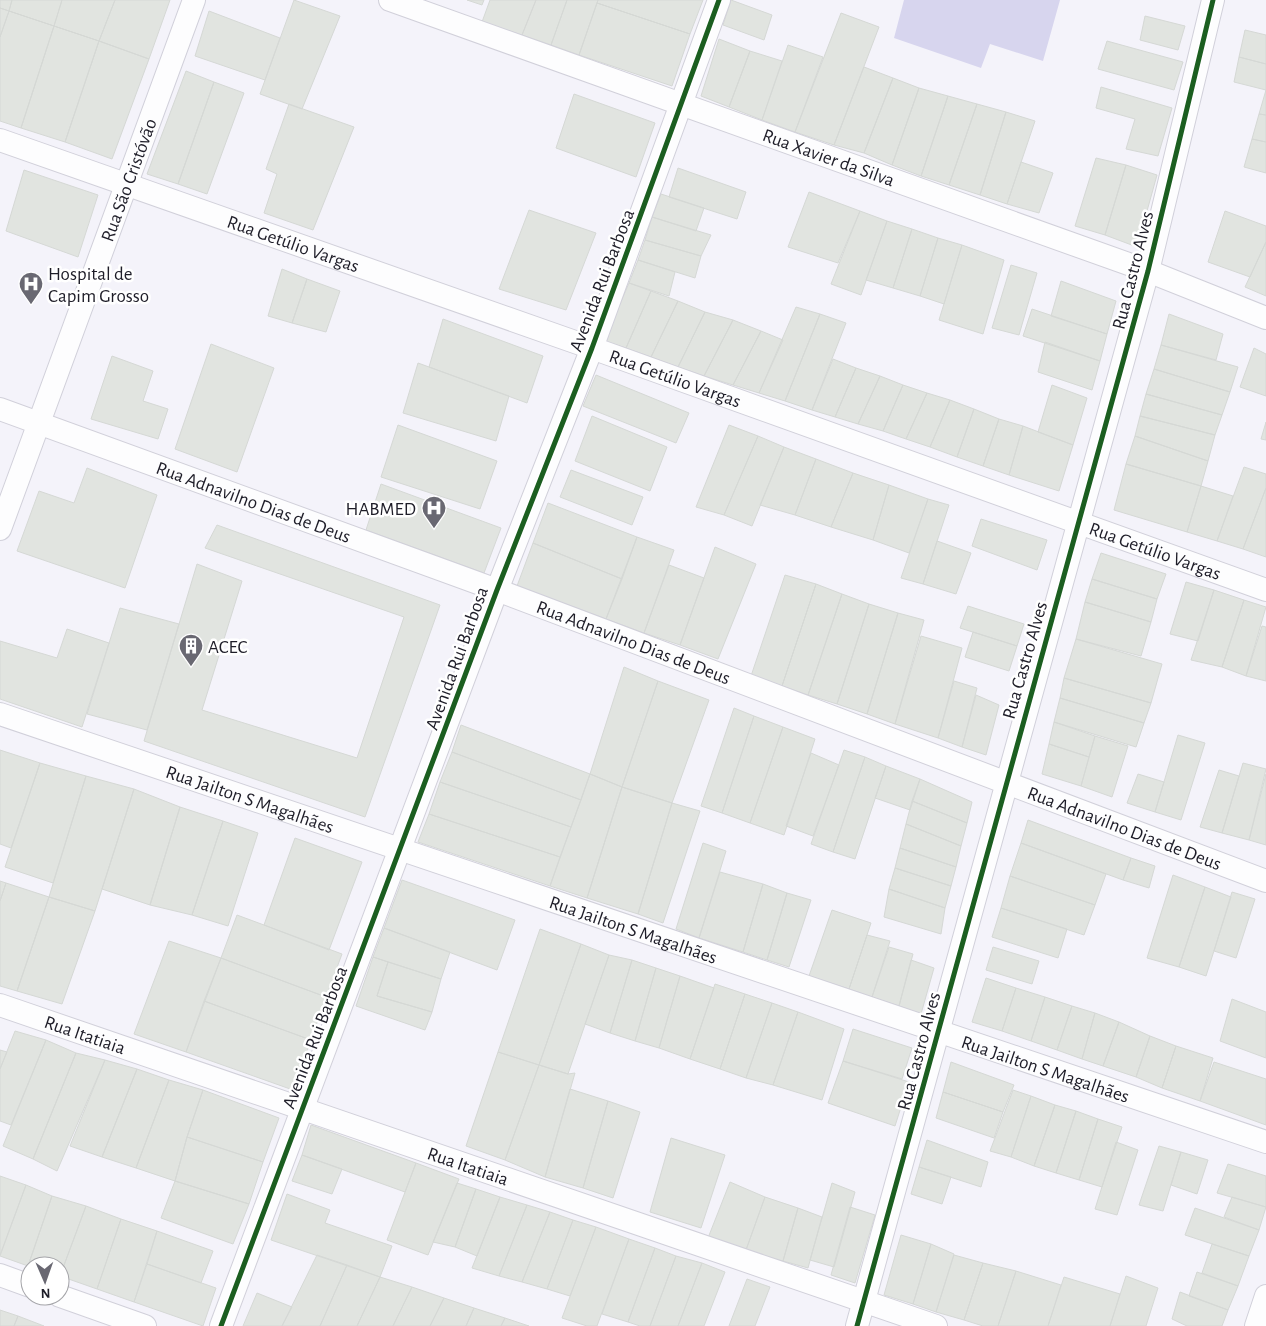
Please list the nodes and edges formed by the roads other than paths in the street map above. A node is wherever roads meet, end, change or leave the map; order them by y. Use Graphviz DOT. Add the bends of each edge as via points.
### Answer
graph roads {
  1 [pos="194,0"];
  2 [pos="390,0"];
  3 [pos="719,0"];
  4 [pos="1213,0"];
  5 [pos="682,105"];
  6 [pos="0,140"];
  7 [pos="127,185"];
  8 [pos="1148,271"];
  9 [pos="1266,318"];
  10 [pos="592,348"];
  11 [pos="0,409"];
  12 [pos="39,423"];
  13 [pos="1078,524"];
  14 [pos="0,528"];
  15 [pos="497,590"];
  16 [pos="1266,590"];
  17 [pos="0,714"];
  18 [pos="1005,783"];
  19 [pos="401,849"];
  20 [pos="1266,881"];
  21 [pos="0,1005"];
  22 [pos="939,1033"];
  23 [pos="303,1109"];
  24 [pos="1266,1142"];
  25 [pos="0,1275"];
  26 [pos="20,1282"];
  27 [pos="1266,1296"];
  28 [pos="70,1300"];
  29 [pos="864,1302"];
  30 [pos="145,1326"];
  31 [pos="221,1326"];
  32 [pos="857,1326"];
  33 [pos="936,1326"];
  34 [pos="1256,1326"];
  1 -- 7 [label="street, Rua São Cristóvão"];
  2 -- 5 [label="street, Rua Xavier da Silva"];
  3 -- 5 [label="street, Avenida Rui Barbosa"];
  4 -- 8 [label="street, Rua Castro Alves"];
  5 -- 8 [label="street, Rua Xavier da Silva"];
  5 -- 10 [label="street, Avenida Rui Barbosa"];
  6 -- 7 [label="street, Rua Getúlio Vargas"];
  7 -- 10 [label="street, Rua Getúlio Vargas"];
  7 -- 12 [label="street, Rua São Cristóvão"];
  8 -- 9 [label="street, Rua Xavier da Silva"];
  8 -- 13 [label="street, Rua Castro Alves"];
  10 -- 13 [label="street, Rua Getúlio Vargas"];
  10 -- 15 [label="street, Avenida Rui Barbosa"];
  11 -- 12 [label="street, Rua Adnavilno Dias de Deus"];
  12 -- 14 [label="street, Rua São Cristóvão"];
  12 -- 15 [label="street, Rua Adnavilno Dias de Deus"];
  13 -- 16 [label="street, Rua Getúlio Vargas"];
  13 -- 18 [label="street, Rua Castro Alves"];
  15 -- 18 [label="street, Rua Adnavilno Dias de Deus"];
  15 -- 19 [label="street, Avenida Rui Barbosa"];
  17 -- 19 [label="street, Rua Jailton S Magalhães"];
  18 -- 20 [label="street, Rua Adnavilno Dias de Deus"];
  18 -- 22 [label="street, Rua Castro Alves"];
  19 -- 22 [label="street, Rua Jailton S Magalhães"];
  19 -- 23 [label="street, Avenida Rui Barbosa"];
  21 -- 23 [label="street, Rua Itatiaia"];
  22 -- 24 [label="street, Rua Jailton S Magalhães"];
  22 -- 29 [label="street, Rua Castro Alves"];
  23 -- 29 [label="street, Rua Itatiaia"];
  23 -- 31 [label="street, Avenida Rui Barbosa"];
  25 -- 26 [label="street"];
  27 -- 34 [label="street"];
  28 -- 30 [label="street"];
  29 -- 32 [label="street, Rua Castro Alves"];
  29 -- 33 [label="street, Rua Itatiaia"];
}
